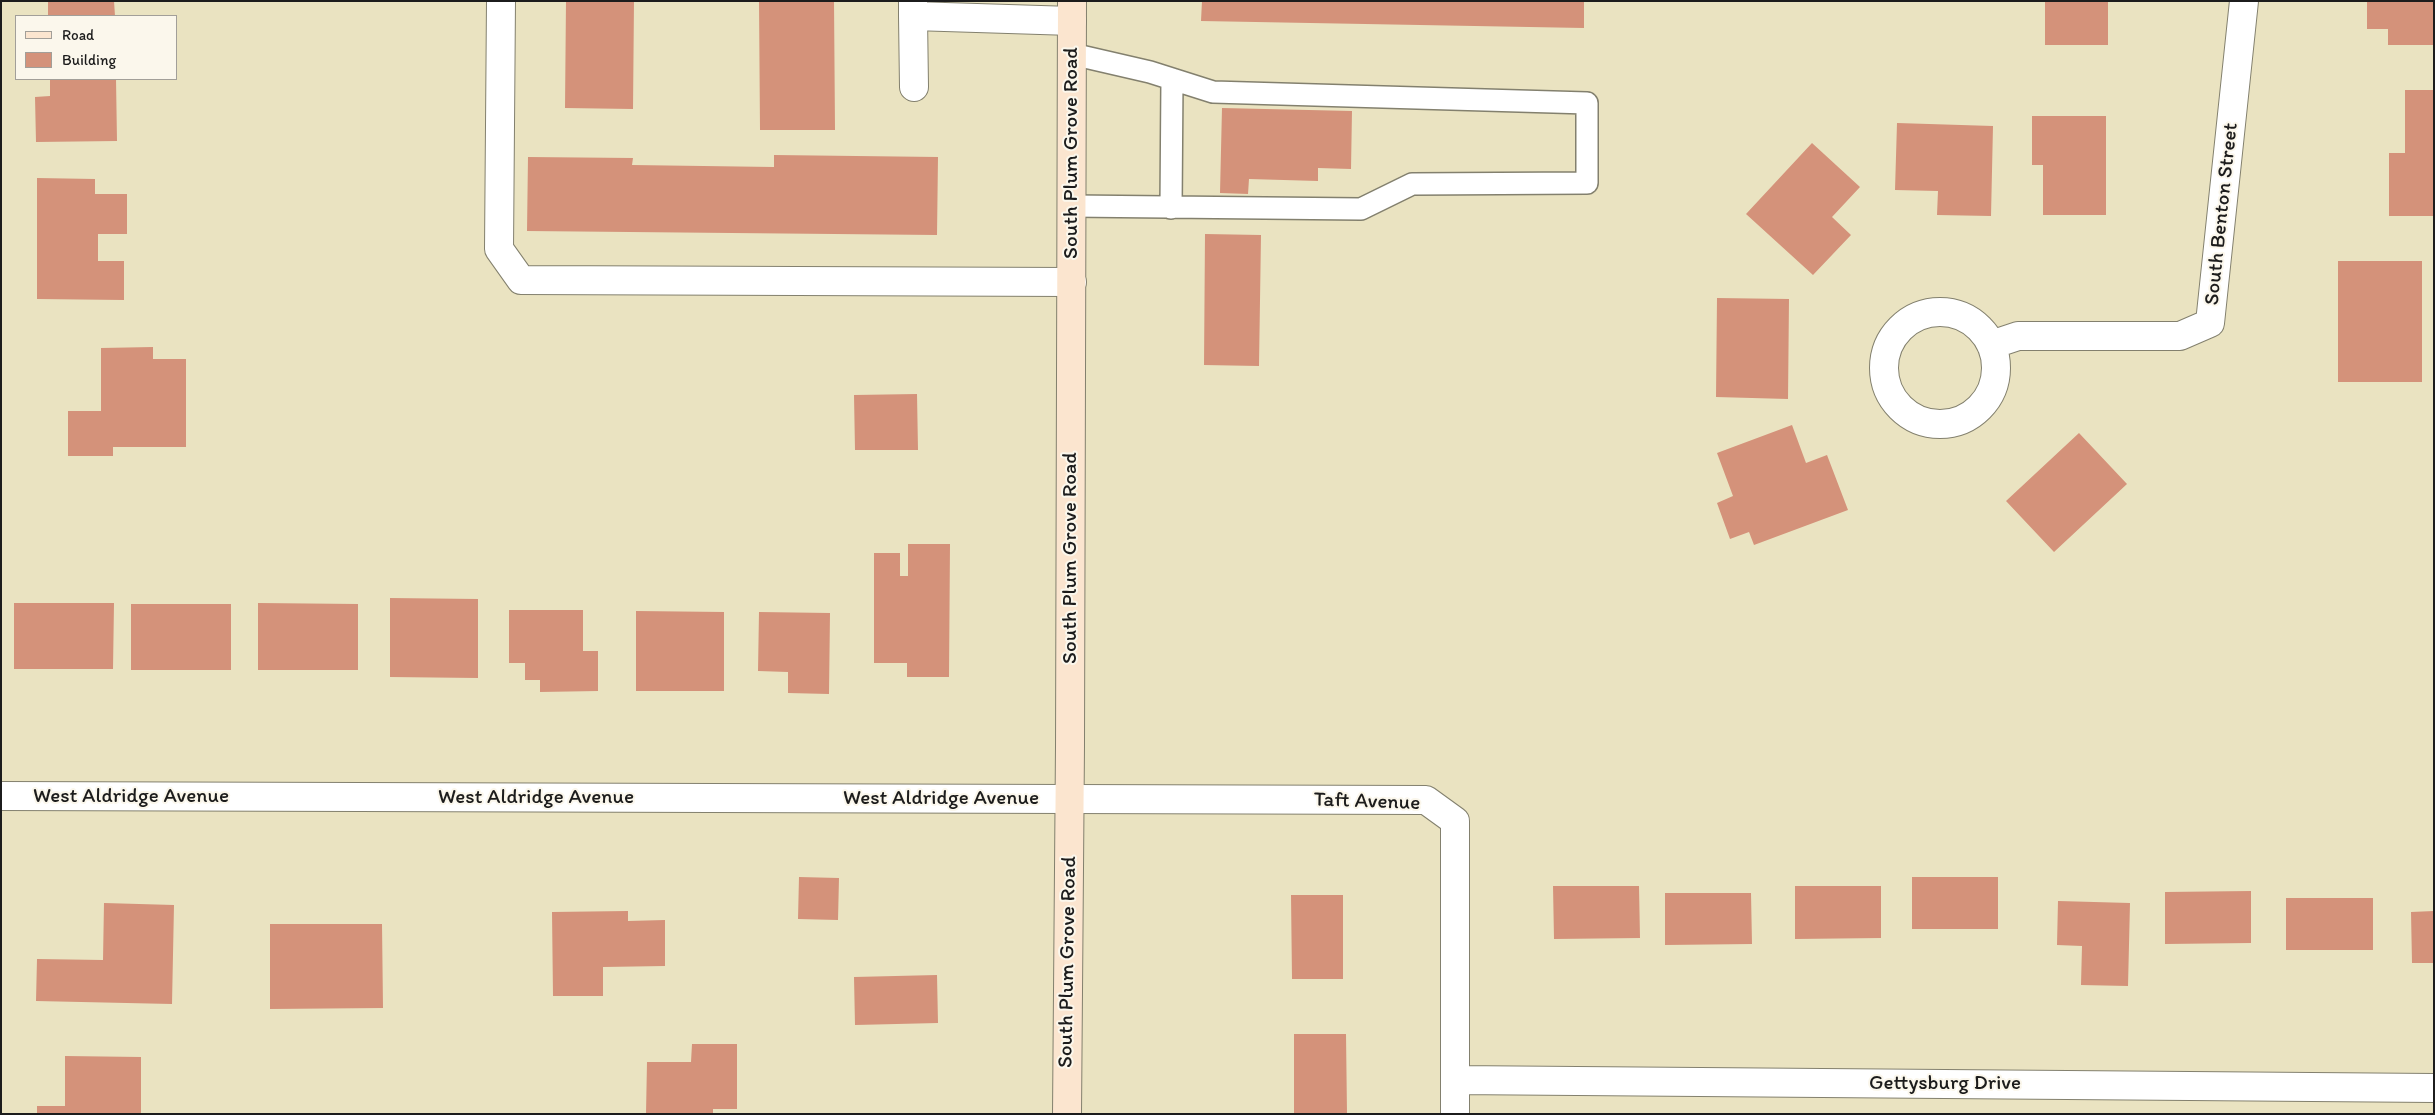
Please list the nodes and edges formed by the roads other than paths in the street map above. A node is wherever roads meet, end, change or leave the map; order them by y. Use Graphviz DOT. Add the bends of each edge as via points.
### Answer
graph roads {
  1 [pos="501,1"];
  2 [pos="2244,1"];
  3 [pos="913,8"];
  4 [pos="1072,11"];
  5 [pos="1072,54"];
  6 [pos="1172,79"];
  7 [pos="914,87"];
  8 [pos="1071,206"];
  9 [pos="1171,208"];
  10 [pos="1072,282"];
  11 [pos="1991,345"];
  12 [pos="1,796"];
  13 [pos="1070,799"];
  14 [pos="1455,1080"];
  15 [pos="2434,1088"];
  16 [pos="1067,1114"];
  17 [pos="1455,1114"];
  1 -- 10 [label="street" via="499,249 521,280"];
  2 -- 11 [label="street, South Benton Street" via="2210,323 2180,336 2018,336"];
  3 -- 4 [label="street"];
  3 -- 7 [label="street"];
  4 -- 5 [label="main road, South Plum Grove Road"];
  5 -- 6 [label="lane"];
  5 -- 8 [label="main road, South Plum Grove Road"];
  6 -- 9 [label="lane"];
  6 -- 9 [label="lane" via="1213,92 1587,103 1587,183 1412,184 1361,209"];
  8 -- 9 [label="lane"];
  8 -- 10 [label="main road, South Plum Grove Road"];
  10 -- 13 [label="main road, South Plum Grove Road"];
  11 -- 11 [label="street" via="1980,329 1964,318 1946,312 1927,313 1895,333 1886,350 1883,369 1887,388 1909,415 1926,422 1944,424 1961,419 1988,397 1995,380 1996,362"];
  12 -- 13 [label="street, West Aldridge Avenue"];
  13 -- 14 [label="street, Taft Avenue" via="1426,800 1455,821"];
  13 -- 16 [label="main road, South Plum Grove Road"];
  14 -- 15 [label="street, Gettysburg Drive"];
  14 -- 17 [label="street, Taft Avenue"];
}
